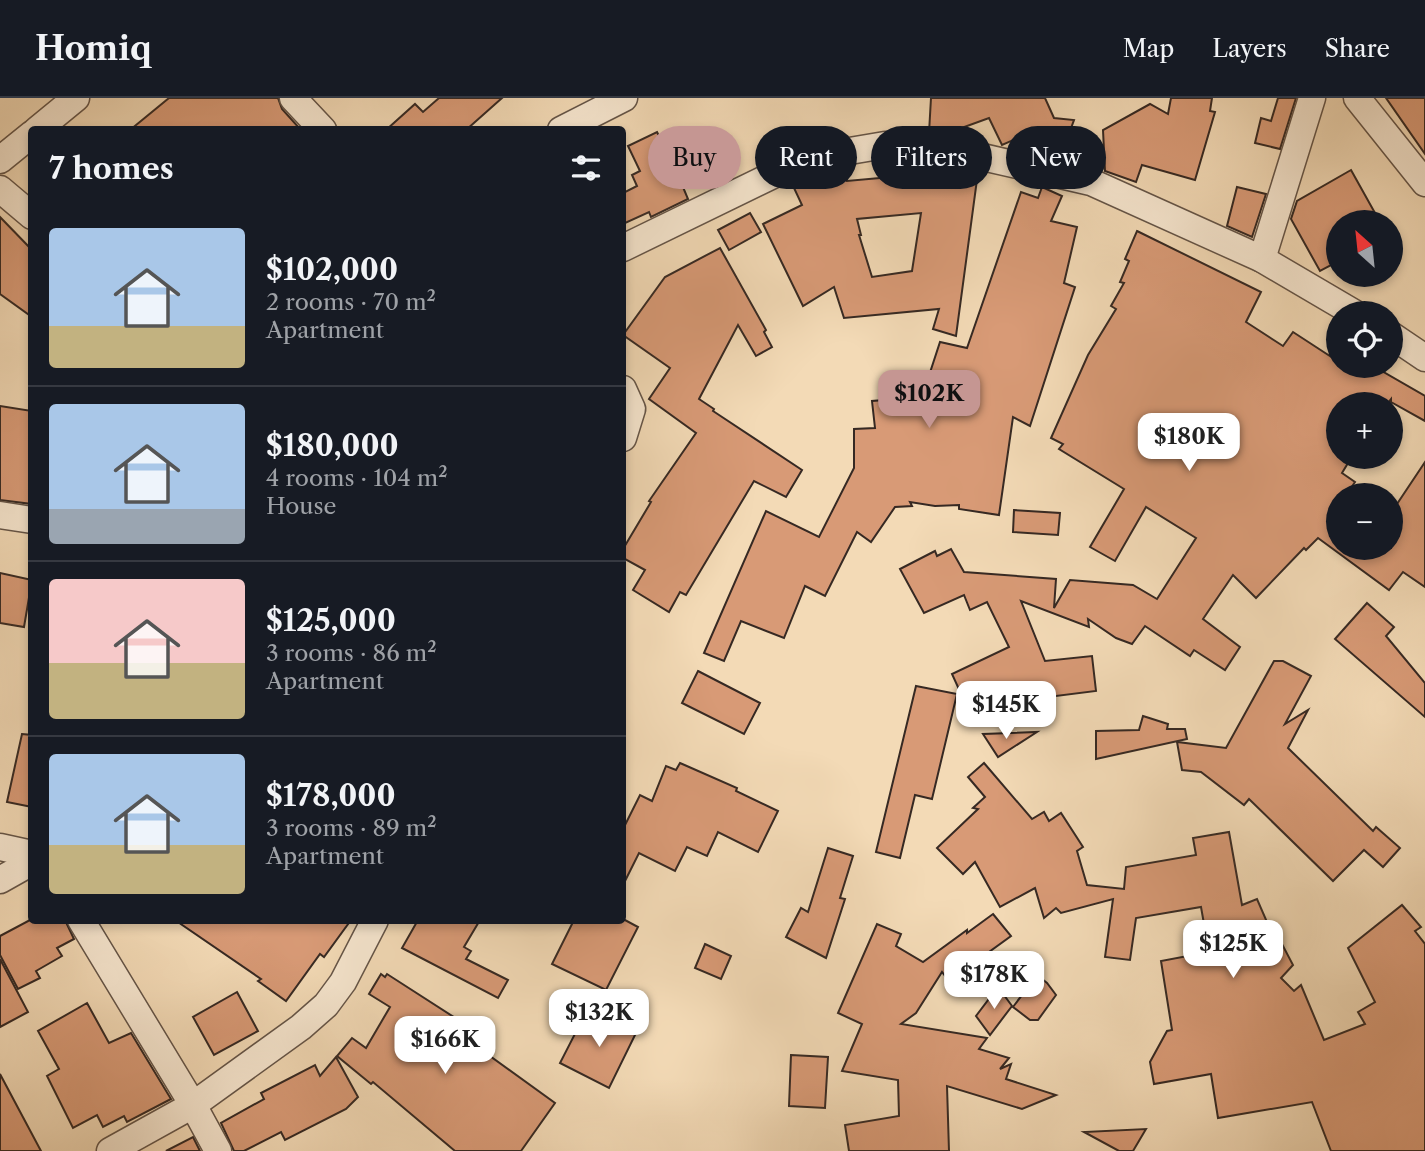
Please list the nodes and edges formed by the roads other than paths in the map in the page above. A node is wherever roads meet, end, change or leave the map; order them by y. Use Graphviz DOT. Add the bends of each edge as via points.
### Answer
graph roads {
  1 [pos="76,98"];
  2 [pos="293,98"];
  3 [pos="624,98"];
  4 [pos="1312,98"];
  5 [pos="1357,98"];
  6 [pos="42,126"];
  7 [pos="319,126"];
  8 [pos="569,126"];
  9 [pos="28,137"];
  10 [pos="0,160"];
  11 [pos="1425,183"];
  12 [pos="0,189"];
  13 [pos="28,213"];
  14 [pos="626,247"];
  15 [pos="1262,259"];
  16 [pos="1334,301"];
  17 [pos="1403,343"];
  18 [pos="1425,358"];
  19 [pos="626,396"];
  20 [pos="626,428"];
  21 [pos="0,515"];
  22 [pos="28,519"];
  23 [pos="0,847"];
  24 [pos="28,853"];
  25 [pos="28,865"];
  26 [pos="0,880"];
  27 [pos="83,924"];
  28 [pos="373,924"];
  29 [pos="193,1105"];
  30 [pos="110,1151"];
  31 [pos="218,1151"];
  1 -- 6 [label="street"];
  2 -- 7 [label="street"];
  3 -- 8 [label="street"];
  4 -- 15 [label="street"];
  5 -- 11 [label="street"];
  9 -- 10 [label="street"];
  12 -- 13 [label="street"];
  14 -- 15 [label="street" via="808,158 885,145 956,151 1090,182"];
  15 -- 16 [label="street"];
  17 -- 18 [label="street"];
  19 -- 20 [label="street" via="632,409"];
  21 -- 22 [label="street"];
  23 -- 24 [label="street"];
  25 -- 26 [label="street"];
  27 -- 29 [label="street"];
  28 -- 29 [label="street" via="326,1005"];
  29 -- 30 [label="street"];
  29 -- 31 [label="street"];
}
